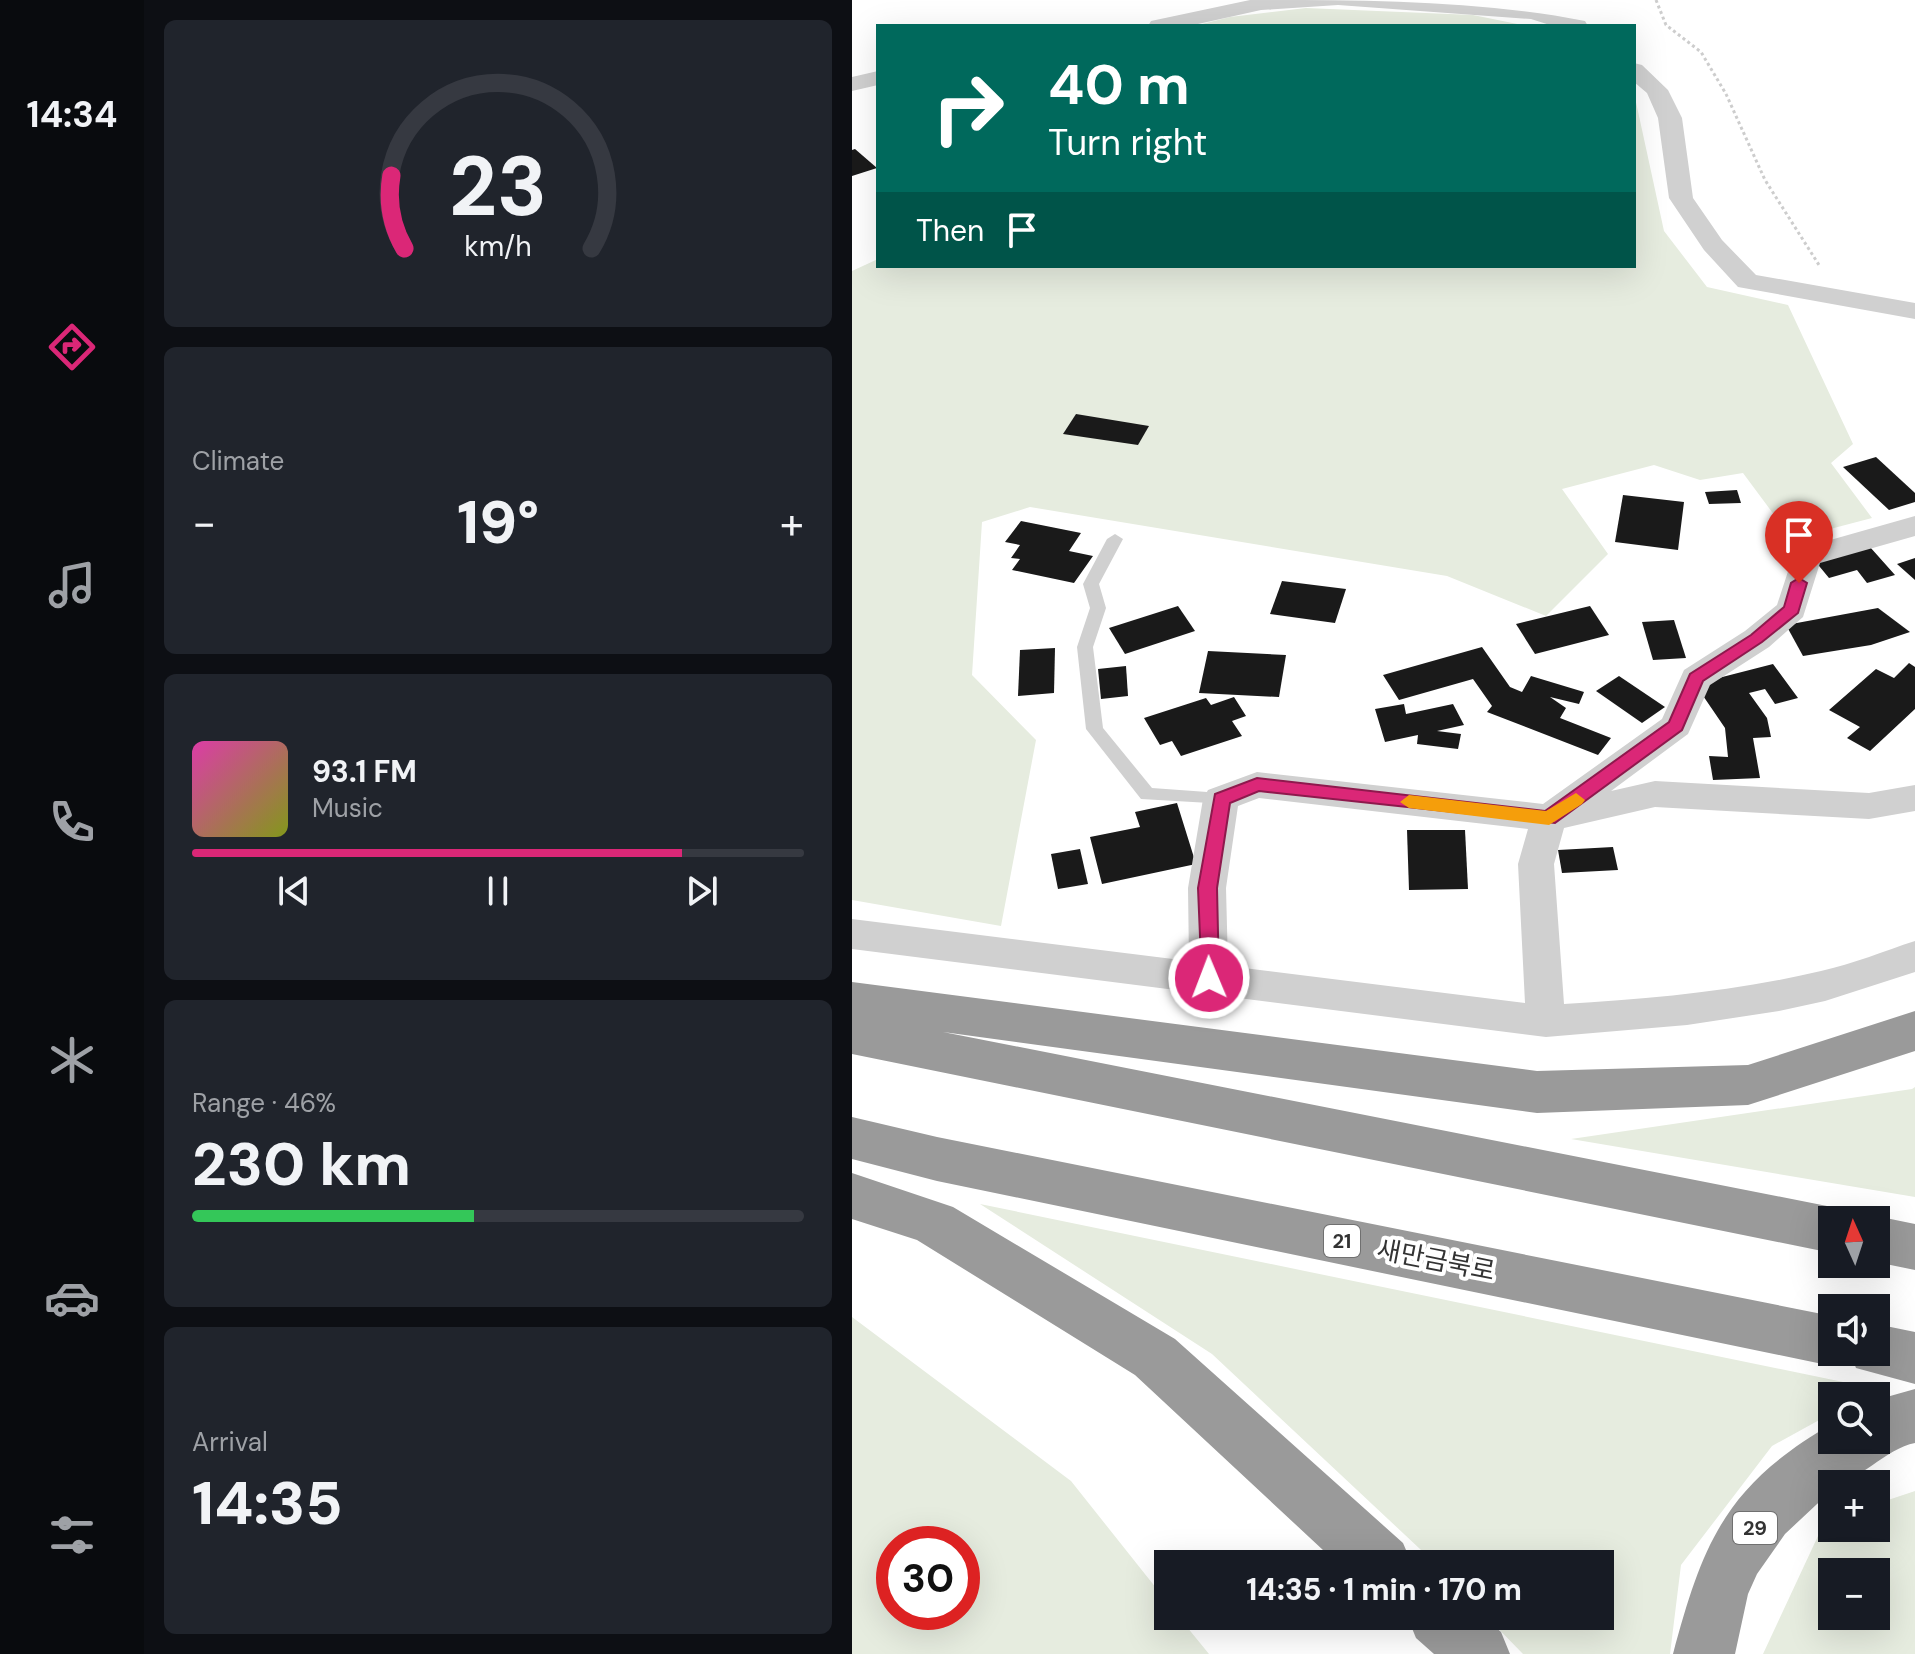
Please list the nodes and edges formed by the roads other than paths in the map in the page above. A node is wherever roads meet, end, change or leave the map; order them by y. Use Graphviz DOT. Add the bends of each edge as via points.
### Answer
graph roads {
  1 [pos="1334,0"];
  2 [pos="1343,0"];
  3 [pos="1168,24"];
  4 [pos="1570,24"];
  5 [pos="1636,72"];
  6 [pos="876,78"];
  7 [pos="852,84"];
  8 [pos="1915,311"];
  9 [pos="1915,526"];
  10 [pos="1115,539"];
  11 [pos="1915,798"];
  12 [pos="1221,799"];
  13 [pos="1549,818"];
  14 [pos="852,934"];
  15 [pos="1915,956"];
  16 [pos="1209,978"];
  17 [pos="852,1001"];
  18 [pos="1546,1021"];
  19 [pos="1915,1031"];
  20 [pos="852,1034"];
  21 [pos="852,1138"];
  22 [pos="852,1196"];
  23 [pos="1818,1227"];
  24 [pos="1890,1242"];
  25 [pos="1915,1247"];
  26 [pos="1818,1338"];
  27 [pos="1890,1353"];
  28 [pos="1915,1358"];
  29 [pos="1915,1416"];
  30 [pos="1890,1423"];
  31 [pos="1833,1454"];
  32 [pos="1367,1550"];
  33 [pos="1453,1630"];
  34 [pos="1479,1654"];
  35 [pos="1704,1654"];
  1 -- 3 [label="street" via="1261,4"];
  2 -- 4 [label="street" via="1532,13"];
  5 -- 8 [label="street" via="1657,90 1670,118 1681,198 1713,245 1747,281"];
  6 -- 7 [label="street"];
  9 -- 13 [label="street" via="1806,557 1792,610 1696,678 1676,726"];
  10 -- 12 [label="lane" via="1091,584 1098,608 1085,647 1095,729 1147,794"];
  11 -- 13 [label="street" via="1869,806 1655,794"];
  12 -- 13 [label="street" via="1257,785"];
  12 -- 16 [label="street" via="1207,888"];
  13 -- 18 [label="street" via="1536,864"];
  14 -- 16 [label="street"];
  15 -- 18 [label="street" via="1857,979 1746,1003"];
  16 -- 18 [label="street"];
  17 -- 19 [label="highway" via="1537,1092 1748,1085"];
  20 -- 23 [label="highway"];
  21 -- 26 [label="highway, 새만금북로 / 21"];
  22 -- 32 [label="highway" via="934,1223 1155,1357"];
  24 -- 25 [label="highway"];
  27 -- 28 [label="highway"];
  29 -- 30 [label="highway"];
  31 -- 35 [label="highway, 29" via="1762,1516 1725,1575"];
  33 -- 34 [label="highway"];
}
